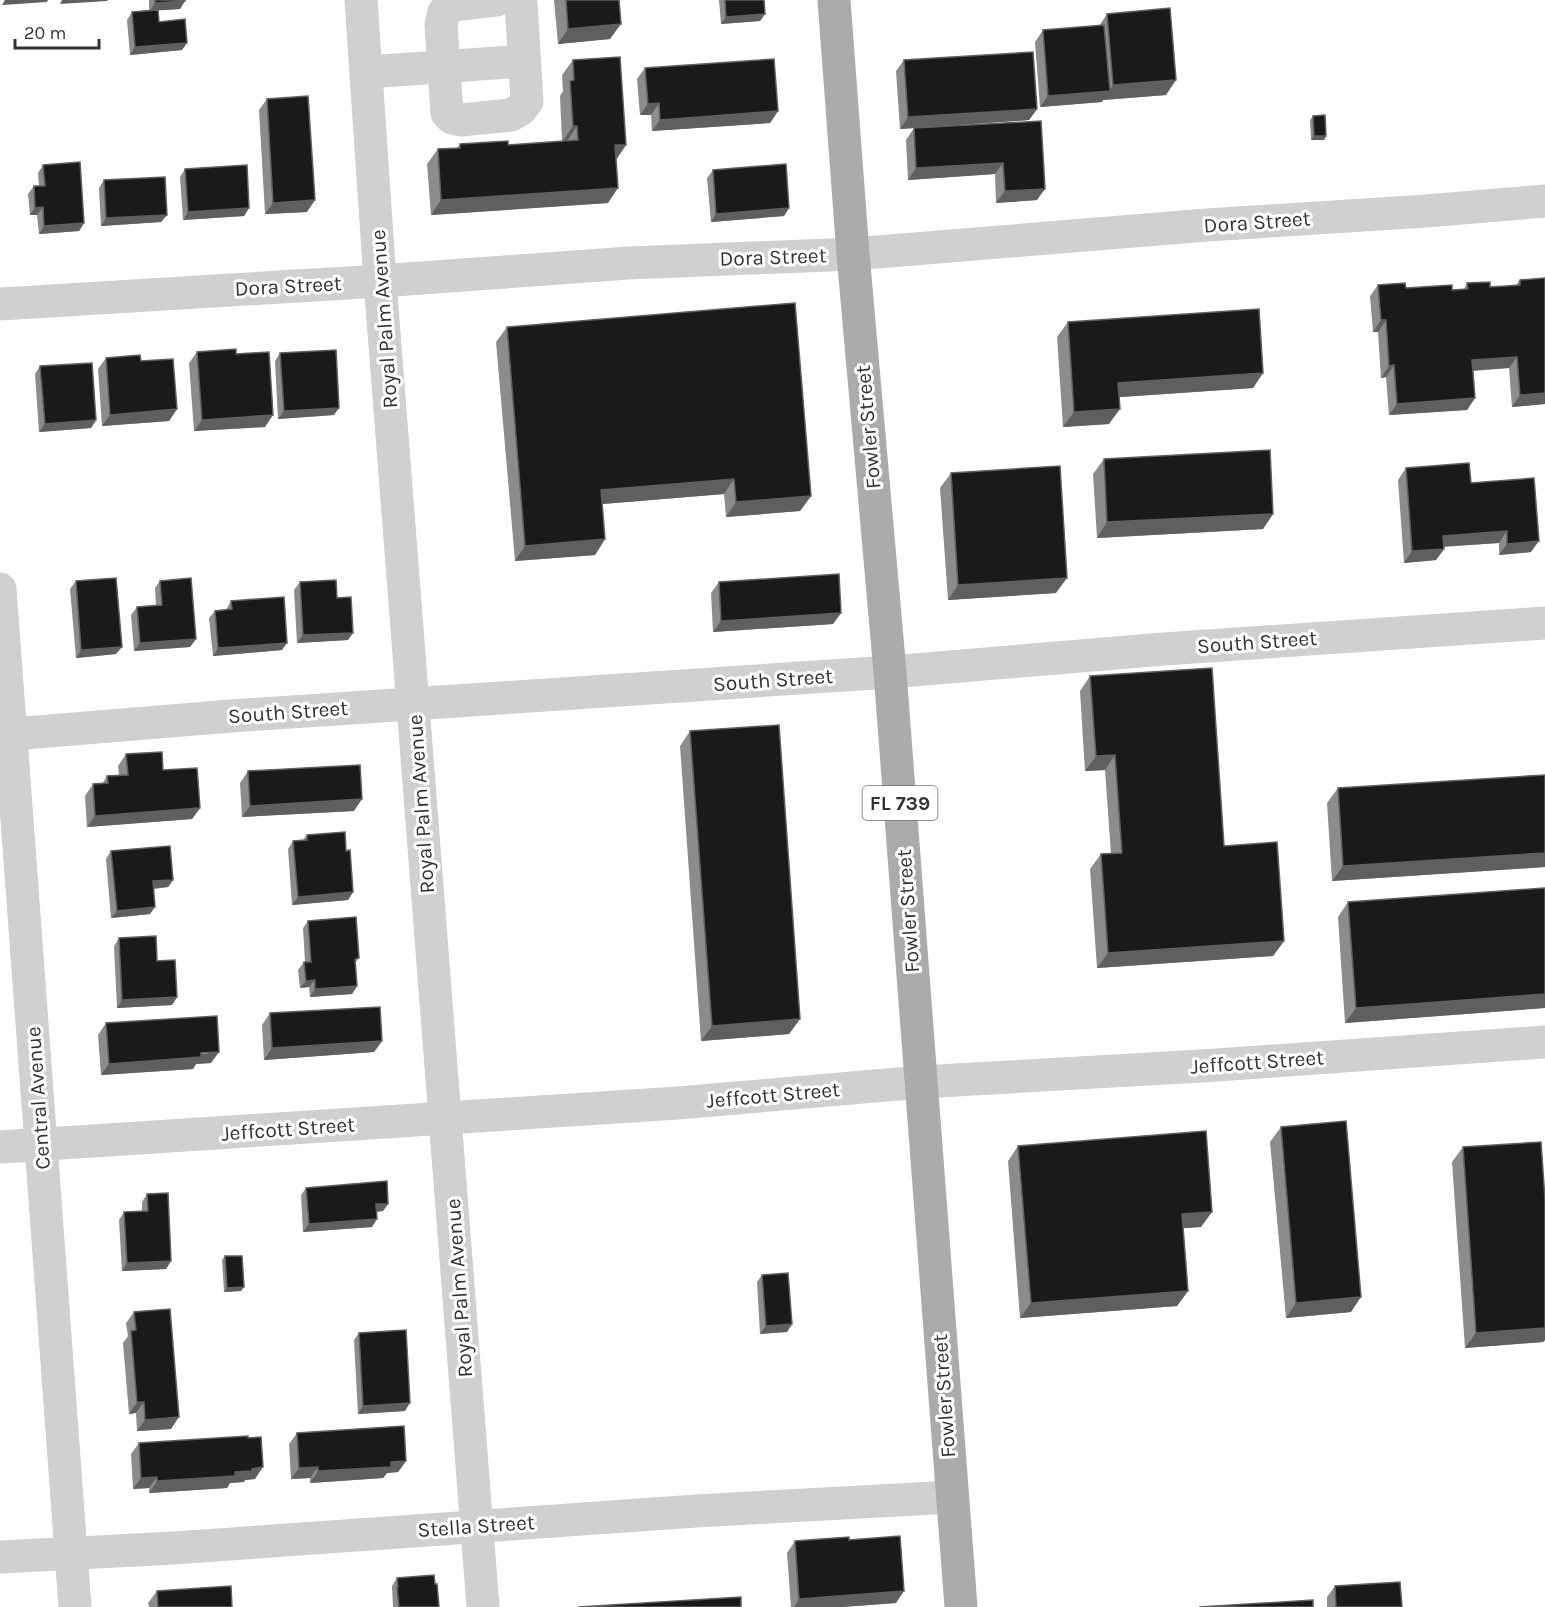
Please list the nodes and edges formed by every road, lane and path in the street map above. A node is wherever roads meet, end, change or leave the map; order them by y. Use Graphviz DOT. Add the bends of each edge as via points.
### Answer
graph roads {
  1 [pos="361,0"];
  2 [pos="497,0"];
  3 [pos="518,0"];
  4 [pos="834,0"];
  5 [pos="524,61"];
  6 [pos="444,66"];
  7 [pos="367,72"];
  8 [pos="1545,201"];
  9 [pos="853,254"];
  10 [pos="381,281"];
  11 [pos="0,304"];
  12 [pos="0,589"];
  13 [pos="1545,623"];
  14 [pos="890,672"];
  15 [pos="413,704"];
  16 [pos="6,735"];
  17 [pos="1545,1042"];
  18 [pos="921,1082"];
  19 [pos="446,1119"];
  20 [pos="41,1144"];
  21 [pos="0,1147"];
  22 [pos="952,1497"];
  23 [pos="477,1526"];
  24 [pos="71,1553"];
  25 [pos="0,1557"];
  26 [pos="75,1607"];
  27 [pos="483,1607"];
  28 [pos="961,1607"];
  1 -- 7 [label="street, Royal Palm Avenue"];
  2 -- 6 [label="street" via="452,5 444,12"];
  3 -- 5 [label="street"];
  4 -- 9 [label="main road, Fowler Street / FL 739"];
  5 -- 6 [label="street"];
  5 -- 6 [label="street" via="527,101 522,109 511,115 462,120 447,113"];
  6 -- 7 [label="street"];
  7 -- 10 [label="street, Royal Palm Avenue"];
  8 -- 9 [label="street, Dora Street"];
  9 -- 10 [label="street, Dora Street" via="629,263"];
  9 -- 14 [label="main road, Fowler Street / FL 739"];
  10 -- 11 [label="street, Dora Street"];
  10 -- 15 [label="street, Royal Palm Avenue"];
  12 -- 16 [label="street, Central Avenue"];
  13 -- 14 [label="street, South Street"];
  14 -- 15 [label="street, South Street"];
  14 -- 18 [label="main road, Fowler Street / FL 739"];
  15 -- 16 [label="street, South Street"];
  15 -- 19 [label="street, Royal Palm Avenue"];
  16 -- 20 [label="street, Central Avenue"];
  17 -- 18 [label="street, Jeffcott Street"];
  18 -- 19 [label="street, Jeffcott Street"];
  18 -- 22 [label="main road, Fowler Street / FL 739"];
  19 -- 20 [label="street, Jeffcott Street"];
  19 -- 23 [label="street, Royal Palm Avenue"];
  20 -- 21 [label="street, Jeffcott Street"];
  20 -- 24 [label="street, Central Avenue"];
  22 -- 23 [label="street, Stella Street"];
  22 -- 28 [label="main road, Fowler Street / FL 739"];
  23 -- 24 [label="street, Stella Street"];
  23 -- 27 [label="street, Royal Palm Avenue"];
  24 -- 25 [label="street, Stella Street"];
  24 -- 26 [label="street, Central Avenue"];
}
